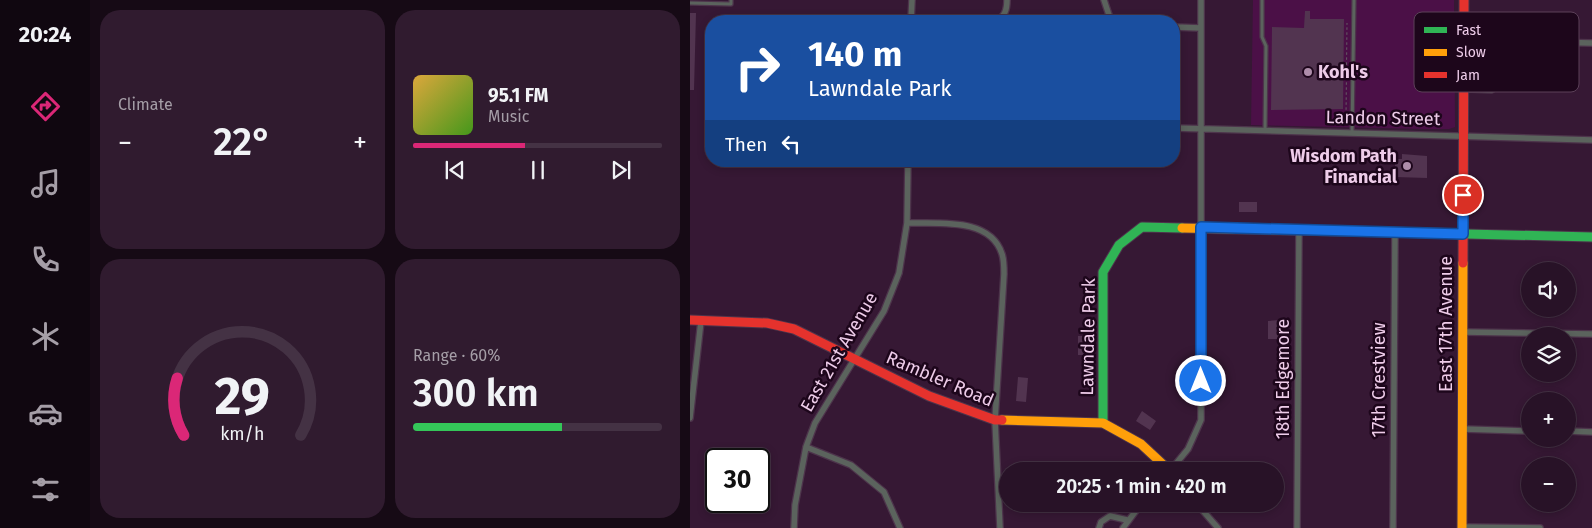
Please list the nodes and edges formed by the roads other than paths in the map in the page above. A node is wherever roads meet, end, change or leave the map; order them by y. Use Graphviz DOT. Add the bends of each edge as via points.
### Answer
graph roads {
  1 [pos="731,0"];
  2 [pos="912,0"];
  3 [pos="1007,0"];
  4 [pos="1104,0"];
  5 [pos="1202,0"];
  6 [pos="1262,0"];
  7 [pos="1354,0"];
  8 [pos="690,3"];
  9 [pos="912,15"];
  10 [pos="1004,15"];
  11 [pos="1109,15"];
  12 [pos="1180,27"];
  13 [pos="1201,28"];
  14 [pos="1579,43"];
  15 [pos="1592,43"];
  16 [pos="1464,92"];
  17 [pos="1180,128"];
  18 [pos="1200,129"];
  19 [pos="1265,131"];
  20 [pos="1352,133"];
  21 [pos="1464,136"];
  22 [pos="1592,140"];
  23 [pos="908,167"];
  24 [pos="907,224"];
  25 [pos="1201,227"];
  26 [pos="1299,230"];
  27 [pos="1395,233"];
  28 [pos="1463,234"];
  29 [pos="1592,237"];
  30 [pos="690,320"];
  31 [pos="701,321"];
  32 [pos="1462,332"];
  33 [pos="1592,334"];
  34 [pos="854,359"];
  35 [pos="690,418"];
  36 [pos="995,420"];
  37 [pos="1103,423"];
  38 [pos="1462,430"];
  39 [pos="1521,431"];
  40 [pos="1576,431"];
  41 [pos="1592,432"];
  42 [pos="806,447"];
  43 [pos="1160,462"];
  44 [pos="1177,462"];
  45 [pos="1134,512"];
  46 [pos="1204,512"];
  47 [pos="1127,520"];
  48 [pos="1462,527"];
  49 [pos="794,528"];
  50 [pos="900,528"];
  51 [pos="1000,528"];
  52 [pos="1099,528"];
  53 [pos="1123,528"];
  54 [pos="1218,528"];
  55 [pos="1297,528"];
  56 [pos="1394,528"];
  57 [pos="1540,528"];
  1 -- 8 [label="lane" via="731,4"];
  2 -- 9 [label="street"];
  3 -- 10 [label="street"];
  4 -- 11 [label="street"];
  5 -- 13 [label="street"];
  6 -- 19 [label="lane" via="1262,37 1266,46"];
  7 -- 20 [label="lane"];
  12 -- 13 [label="street"];
  13 -- 18 [label="street"];
  14 -- 15 [label="street"];
  16 -- 21 [label="street, East 17th Avenue"];
  17 -- 18 [label="street, Landon Street"];
  18 -- 19 [label="street, Landon Street"];
  18 -- 25 [label="street"];
  19 -- 20 [label="street, Landon Street"];
  20 -- 21 [label="street, Landon Street"];
  21 -- 22 [label="street, Landon Street"];
  21 -- 28 [label="street, East 17th Avenue"];
  23 -- 24 [label="street, East 21st Avenue"];
  24 -- 34 [label="street, East 21st Avenue" via="899,273 884,312"];
  24 -- 36 [label="street" via="981,229 993,239 1002,254 1004,274"];
  25 -- 26 [label="street, Lawndale Park"];
  25 -- 37 [label="street, Lawndale Park" via="1142,227 1119,245 1103,272"];
  25 -- 44 [label="street" via="1201,420 1188,449"];
  26 -- 27 [label="street, Lawndale Park"];
  26 -- 55 [label="street, 18th Edgemore"];
  27 -- 28 [label="street, Lawndale Park"];
  27 -- 56 [label="street, 17th Crestview"];
  28 -- 29 [label="street, Lawndale Park"];
  28 -- 32 [label="street, East 17th Avenue"];
  30 -- 31 [label="street, Rambler Road"];
  31 -- 34 [label="street, Rambler Road" via="780,325"];
  31 -- 35 [label="street"];
  32 -- 33 [label="street"];
  32 -- 38 [label="street, East 17th Avenue"];
  34 -- 36 [label="street, Rambler Road" via="929,396"];
  34 -- 42 [label="street, East 21st Avenue" via="815,423"];
  36 -- 37 [label="street, Rambler Road"];
  36 -- 51 [label="street"];
  37 -- 43 [label="street, Rambler Road" via="1141,444"];
  38 -- 39 [label="street"];
  38 -- 48 [label="street, East 17th Avenue"];
  40 -- 41 [label="street"];
  42 -- 49 [label="street, East 21st Avenue"];
  42 -- 50 [label="street" via="851,465 884,492"];
  45 -- 47 [label="street"];
  46 -- 54 [label="street"];
  47 -- 52 [label="street" via="1110,516 1101,522"];
  47 -- 53 [label="street"];
  48 -- 57 [label="street"];
}
